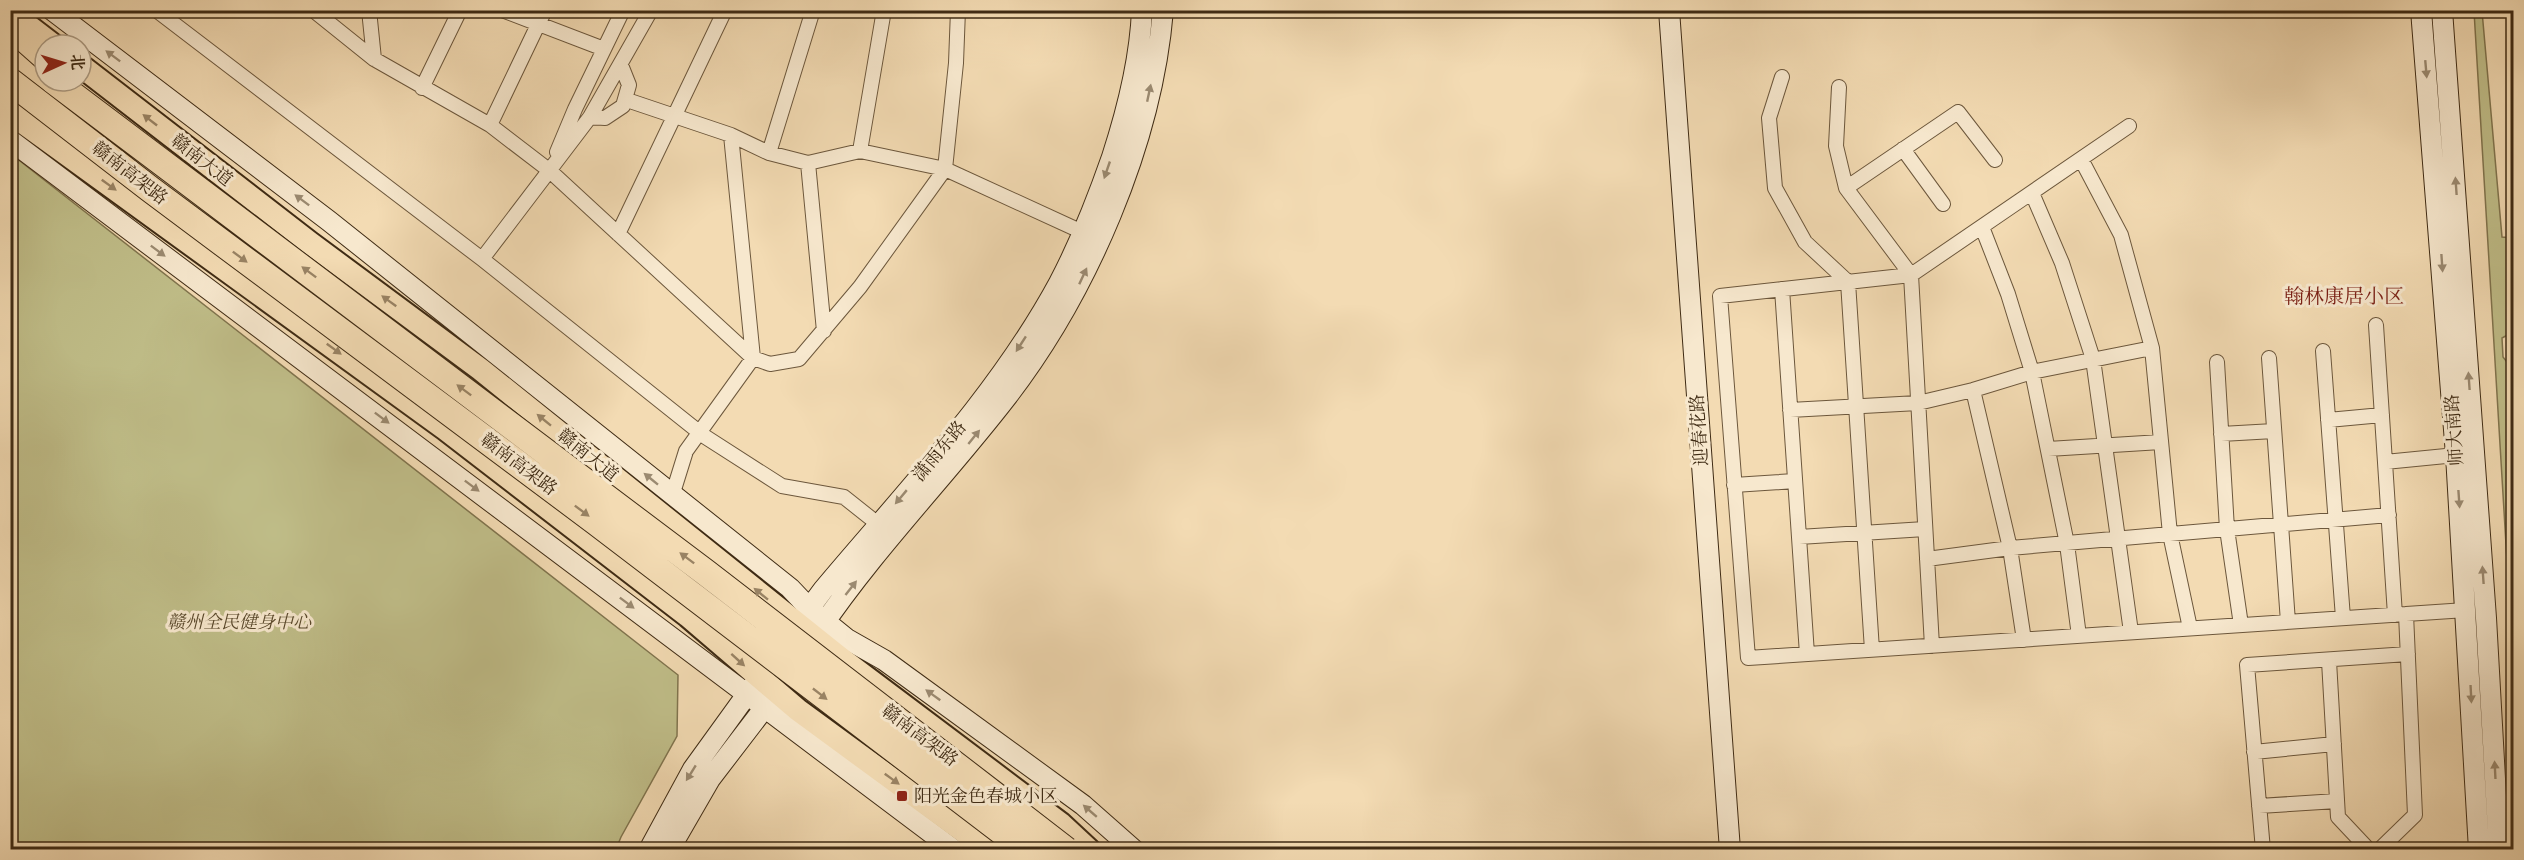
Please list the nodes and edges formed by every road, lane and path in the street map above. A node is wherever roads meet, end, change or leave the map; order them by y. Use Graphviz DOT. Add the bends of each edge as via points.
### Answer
graph roads {
  1 [pos="52,10"];
  2 [pos="156,10"];
  3 [pos="313,10"];
  4 [pos="369,10"];
  5 [pos="460,10"];
  6 [pos="502,10"];
  7 [pos="545,10"];
  8 [pos="623,10"];
  9 [pos="651,10"];
  10 [pos="725,10"];
  11 [pos="813,10"];
  12 [pos="884,10"];
  13 [pos="958,10"];
  14 [pos="1142,10"];
  15 [pos="1162,10"];
  16 [pos="1669,10"];
  17 [pos="2421,10"];
  18 [pos="2442,10"];
  19 [pos="11,11"];
  20 [pos="10,26"];
  21 [pos="537,26"];
  22 [pos="38,33"];
  23 [pos="33,46"];
  24 [pos="10,49"];
  25 [pos="604,49"];
  26 [pos="374,59"];
  27 [pos="621,65"];
  28 [pos="33,66"];
  29 [pos="93,75"];
  30 [pos="1782,77"];
  31 [pos="10,81"];
  32 [pos="1839,87"];
  33 [pos="422,88"];
  34 [pos="70,93"];
  35 [pos="88,93"];
  36 [pos="10,98"];
  37 [pos="627,100"];
  38 [pos="10,113"];
  39 [pos="590,117"];
  40 [pos="676,118"];
  41 [pos="490,125"];
  42 [pos="2129,126"];
  43 [pos="731,135"];
  44 [pos="10,140"];
  45 [pos="1903,149"];
  46 [pos="860,151"];
  47 [pos="769,153"];
  48 [pos="2081,159"];
  49 [pos="1995,160"];
  50 [pos="808,163"];
  51 [pos="945,169"];
  52 [pos="550,171"];
  53 [pos="1846,188"];
  54 [pos="2032,193"];
  55 [pos="1943,204"];
  56 [pos="229,213"];
  57 [pos="1982,227"];
  58 [pos="210,234"];
  59 [pos="618,234"];
  60 [pos="1091,236"];
  61 [pos="482,260"];
  62 [pos="1911,275"];
  63 [pos="1848,282"];
  64 [pos="1782,290"];
  65 [pos="2376,325"];
  66 [pos="824,331"];
  67 [pos="2152,348"];
  68 [pos="2323,351"];
  69 [pos="753,358"];
  70 [pos="2093,358"];
  71 [pos="2269,358"];
  72 [pos="2217,362"];
  73 [pos="2032,372"];
  74 [pos="1973,390"];
  75 [pos="1918,403"];
  76 [pos="1856,406"];
  77 [pos="1790,410"];
  78 [pos="2382,415"];
  79 [pos="2328,420"];
  80 [pos="699,431"];
  81 [pos="2274,431"];
  82 [pos="2221,434"];
  83 [pos="2161,442"];
  84 [pos="2106,446"];
  85 [pos="2048,449"];
  86 [pos="2456,454"];
  87 [pos="2385,462"];
  88 [pos="1795,481"];
  89 [pos="1734,485"];
  90 [pos="672,496"];
  91 [pos="2389,515"];
  92 [pos="2335,520"];
  93 [pos="878,524"];
  94 [pos="2281,524"];
  95 [pos="1925,529"];
  96 [pos="2227,529"];
  97 [pos="1864,533"];
  98 [pos="2170,534"];
  99 [pos="1799,537"];
  100 [pos="2120,539"];
  101 [pos="2067,544"];
  102 [pos="2010,548"];
  103 [pos="1927,559"];
  104 [pos="2466,610"];
  105 [pos="2401,614"];
  106 [pos="2343,618"];
  107 [pos="2288,622"];
  108 [pos="812,623"];
  109 [pos="2241,625"];
  110 [pos="2190,628"];
  111 [pos="2131,632"];
  112 [pos="2079,636"];
  113 [pos="2024,640"];
  114 [pos="1932,646"];
  115 [pos="1872,650"];
  116 [pos="1807,654"];
  117 [pos="2408,654"];
  118 [pos="2329,661"];
  119 [pos="763,693"];
  120 [pos="2334,744"];
  121 [pos="2254,752"];
  122 [pos="2337,801"];
  123 [pos="1007,802"];
  124 [pos="2259,806"];
  125 [pos="993,824"];
  126 [pos="649,849"];
  127 [pos="669,849"];
  128 [pos="954,849"];
  129 [pos="989,849"];
  130 [pos="1016,849"];
  131 [pos="1026,849"];
  132 [pos="1066,849"];
  133 [pos="1082,849"];
  134 [pos="1089,849"];
  135 [pos="1134,849"];
  136 [pos="1730,849"];
  137 [pos="2263,849"];
  138 [pos="2369,849"];
  139 [pos="2379,849"];
  140 [pos="2479,849"];
  141 [pos="2499,849"];
  90 -- 1 [label="main road, one-way" via="329,221"];
  2 -- 61 [label="street"];
  3 -- 26 [label="street"];
  4 -- 26 [label="street"];
  5 -- 33 [label="street"];
  6 -- 21 [label="street"];
  7 -- 21 [label="street"];
  8 -- 25 [label="street"];
  9 -- 27 [label="street"];
  10 -- 40 [label="street"];
  11 -- 47 [label="street"];
  12 -- 46 [label="street"];
  13 -- 51 [label="street"];
  14 -- 60 [label="main road, 潇雨东路, one-way" via="1130,95"];
  60 -- 15 [label="main road, 潇雨东路, one-way" via="1119,190 1148,98"];
  16 -- 136 [label="main road, 迎春花路"];
  17 -- 86 [label="main road, 师大南路, one-way"];
  141 -- 18 [label="main road, 师大南路, one-way"];
  19 -- 22 [label="main road"];
  20 -- 23 [label="highway"];
  21 -- 25 [label="street"];
  21 -- 41 [label="street"];
  24 -- 28 [label="highway"];
  25 -- 52 [label="street"];
  26 -- 33 [label="street"];
  27 -- 37 [label="street" via="628,78"];
  27 -- 39 [label="street"];
  108 -- 29 [label="main road, 赣南大道, one-way"];
  30 -- 63 [label="street" via="1769,118 1775,188 1805,242"];
  31 -- 58 [label="highway, 赣南高架路, bridge"];
  32 -- 53 [label="street" via="1836,146"];
  33 -- 41 [label="street"];
  34 -- 56 [label="highway, 赣南高架路, bridge"];
  35 -- 56 [label="highway, bridge"];
  36 -- 58 [label="highway, bridge"];
  37 -- 39 [label="street" via="612,115"];
  37 -- 40 [label="street"];
  38 -- 119 [label="main road, one-way" via="444,428 688,616"];
  39 -- 52 [label="street"];
  40 -- 43 [label="street"];
  40 -- 59 [label="street"];
  41 -- 52 [label="street"];
  42 -- 48 [label="street"];
  43 -- 47 [label="street"];
  43 -- 69 [label="street"];
  44 -- 119 [label="main road, one-way"];
  45 -- 49 [label="street" via="1958,112"];
  45 -- 53 [label="street"];
  45 -- 55 [label="street"];
  46 -- 50 [label="street"];
  46 -- 51 [label="street"];
  47 -- 50 [label="street"];
  48 -- 54 [label="street"];
  48 -- 67 [label="street" via="2121,236"];
  50 -- 66 [label="street"];
  51 -- 60 [label="street"];
  51 -- 66 [label="street"];
  52 -- 59 [label="street"];
  52 -- 61 [label="street"];
  53 -- 62 [label="street"];
  54 -- 57 [label="street"];
  54 -- 70 [label="street" via="2062,263"];
  123 -- 56 [label="highway, 赣南高架路, one-way, bridge"];
  57 -- 62 [label="street"];
  57 -- 73 [label="street"];
  58 -- 125 [label="highway, 赣南高架路, one-way, bridge"];
  59 -- 69 [label="street"];
  60 -- 93 [label="main road, 潇雨东路, one-way" via="1010,361"];
  108 -- 60 [label="main road, 潇雨东路, one-way" via="964,450 1026,370 1077,290"];
  61 -- 80 [label="street"];
  62 -- 63 [label="street"];
  62 -- 75 [label="street"];
  63 -- 64 [label="street"];
  63 -- 76 [label="street"];
  64 -- 77 [label="street"];
  64 -- 89 [label="street" via="1720,296"];
  65 -- 78 [label="street"];
  66 -- 69 [label="street" via="799,359 770,364"];
  67 -- 70 [label="street"];
  67 -- 83 [label="street"];
  68 -- 79 [label="street"];
  69 -- 80 [label="street"];
  70 -- 73 [label="street"];
  70 -- 84 [label="street"];
  71 -- 81 [label="street"];
  72 -- 82 [label="street"];
  73 -- 74 [label="street"];
  73 -- 85 [label="street"];
  74 -- 75 [label="street"];
  74 -- 102 [label="street"];
  75 -- 76 [label="street"];
  75 -- 95 [label="street"];
  76 -- 77 [label="street"];
  76 -- 97 [label="street"];
  77 -- 88 [label="street"];
  78 -- 79 [label="street"];
  78 -- 87 [label="street"];
  79 -- 92 [label="street"];
  80 -- 90 [label="street" via="686,451"];
  80 -- 93 [label="street" via="782,486 844,497"];
  81 -- 82 [label="street"];
  81 -- 94 [label="street"];
  82 -- 96 [label="street"];
  83 -- 84 [label="street"];
  83 -- 98 [label="street"];
  84 -- 85 [label="street"];
  84 -- 100 [label="street"];
  85 -- 101 [label="street"];
  86 -- 87 [label="street"];
  86 -- 104 [label="main road, 师大南路, one-way"];
  87 -- 91 [label="street"];
  88 -- 89 [label="street"];
  88 -- 99 [label="street"];
  89 -- 116 [label="street" via="1748,658"];
  90 -- 108 [label="main road" via="790,588"];
  91 -- 92 [label="street"];
  91 -- 105 [label="street"];
  92 -- 94 [label="street"];
  92 -- 106 [label="street"];
  93 -- 108 [label="main road, 潇雨东路"];
  94 -- 96 [label="street"];
  94 -- 107 [label="street"];
  95 -- 97 [label="street"];
  95 -- 103 [label="street"];
  96 -- 98 [label="street"];
  96 -- 109 [label="street"];
  97 -- 99 [label="street"];
  97 -- 115 [label="street"];
  98 -- 100 [label="street"];
  98 -- 110 [label="street"];
  99 -- 116 [label="street"];
  100 -- 101 [label="street"];
  100 -- 111 [label="street"];
  101 -- 102 [label="street"];
  101 -- 112 [label="street"];
  102 -- 103 [label="street"];
  102 -- 113 [label="street"];
  103 -- 114 [label="street"];
  104 -- 105 [label="street"];
  104 -- 140 [label="main road, 师大南路, one-way"];
  105 -- 106 [label="street"];
  105 -- 117 [label="street"];
  106 -- 107 [label="street"];
  107 -- 109 [label="street"];
  108 -- 119 [label="main road, 潇雨东路"];
  108 -- 134 [label="main road, 赣南大道"];
  135 -- 108 [label="main road, one-way" via="1083,805 884,660"];
  109 -- 110 [label="street"];
  110 -- 111 [label="street"];
  111 -- 112 [label="street"];
  112 -- 113 [label="street"];
  113 -- 114 [label="street"];
  114 -- 115 [label="street"];
  115 -- 116 [label="street"];
  117 -- 118 [label="street"];
  117 -- 139 [label="street" via="2415,814"];
  118 -- 120 [label="street"];
  118 -- 121 [label="street" via="2247,666"];
  119 -- 126 [label="main road, 潇雨东路, one-way" via="693,768"];
  119 -- 127 [label="main road, 潇雨东路"];
  119 -- 128 [label="main road"];
  119 -- 129 [label="main road, one-way" via="798,710"];
  120 -- 121 [label="street"];
  120 -- 122 [label="street"];
  121 -- 124 [label="street"];
  122 -- 124 [label="street"];
  122 -- 138 [label="street" via="2338,817"];
  123 -- 132 [label="highway, 赣南高架路, bridge"];
  123 -- 133 [label="highway, bridge"];
  124 -- 137 [label="street"];
  125 -- 130 [label="highway, bridge"];
  125 -- 131 [label="highway, 赣南高架路, bridge"];
}
